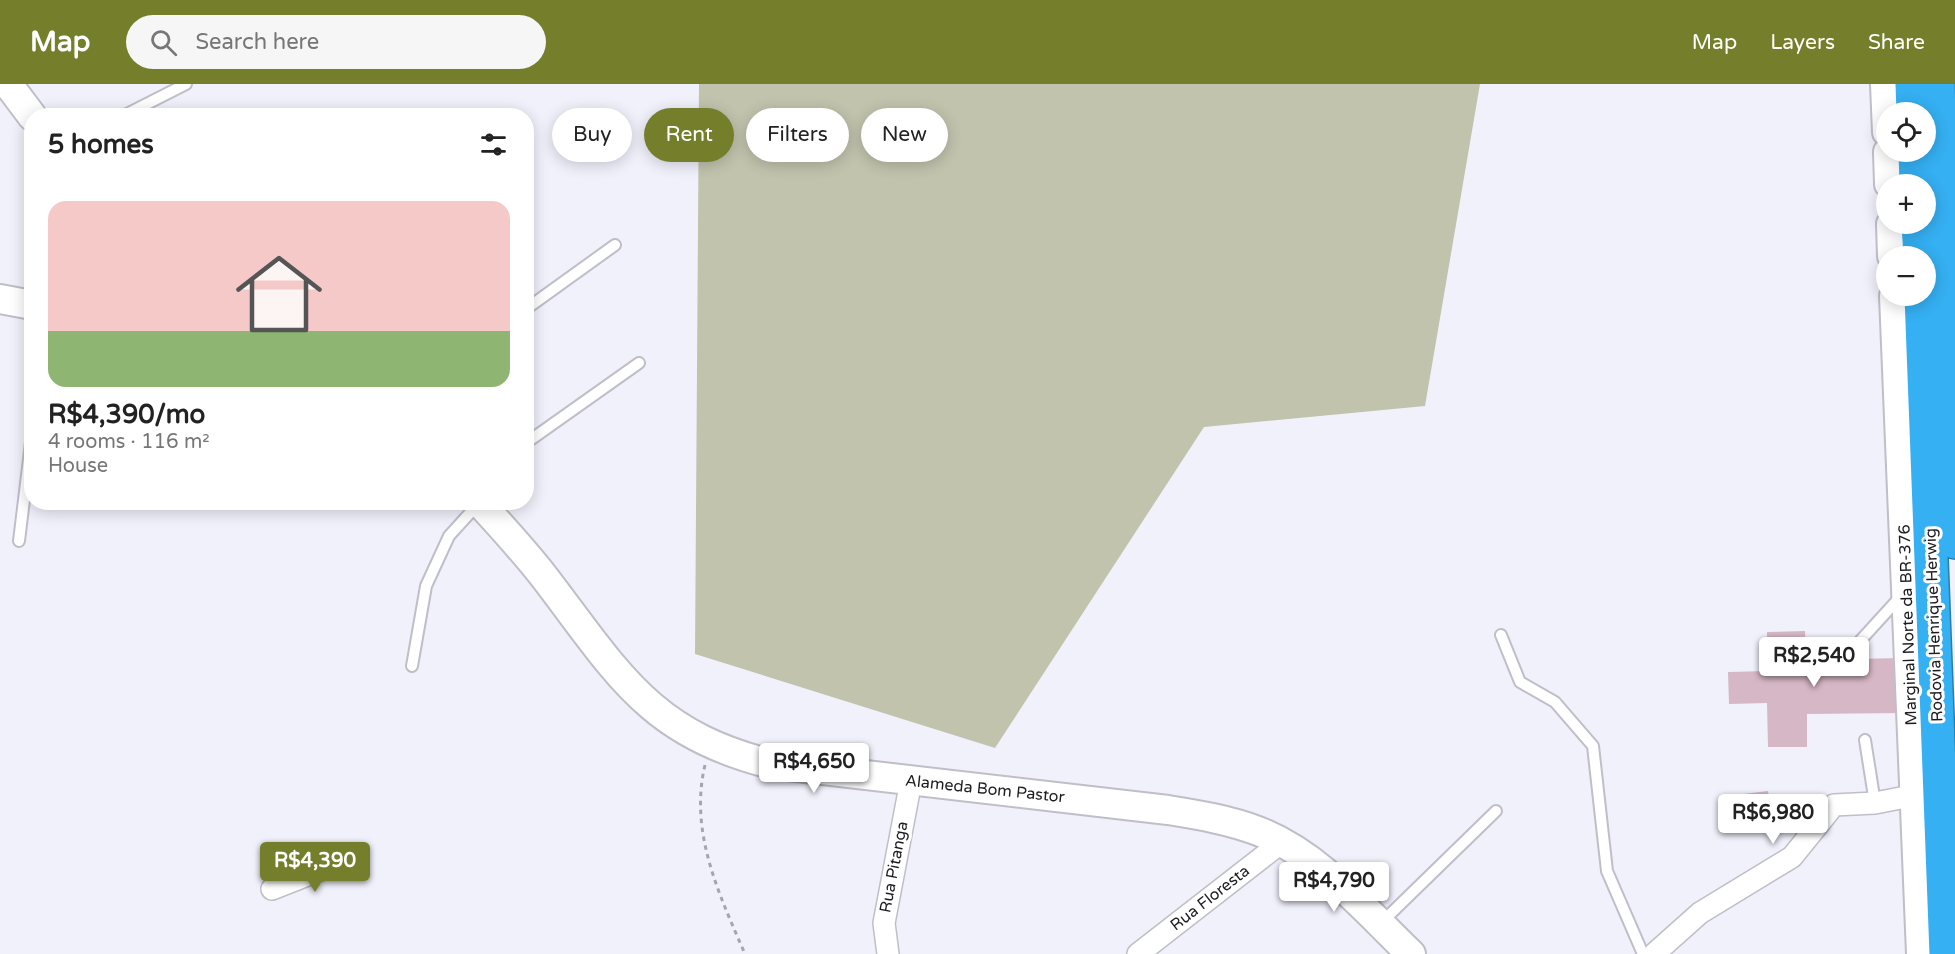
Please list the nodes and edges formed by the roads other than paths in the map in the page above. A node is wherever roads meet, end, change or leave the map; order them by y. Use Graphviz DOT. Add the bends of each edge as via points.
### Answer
graph roads {
  1 [pos="8,84"];
  2 [pos="186,84"];
  3 [pos="1885,84"];
  4 [pos="1912,84"];
  5 [pos="1938,84"];
  6 [pos="1886,102"];
  7 [pos="1913,102"];
  8 [pos="26,108"];
  9 [pos="139,108"];
  10 [pos="615,245"];
  11 [pos="0,299"];
  12 [pos="534,303"];
  13 [pos="24,304"];
  14 [pos="1894,306"];
  15 [pos="1922,306"];
  16 [pos="639,363"];
  17 [pos="534,437"];
  18 [pos="24,500"];
  19 [pos="472,510"];
  20 [pos="486,510"];
  21 [pos="19,541"];
  22 [pos="1944,552"];
  23 [pos="1907,590"];
  24 [pos="1501,634"];
  25 [pos="1860,641"];
  26 [pos="412,666"];
  27 [pos="1865,740"];
  28 [pos="911,781"];
  29 [pos="1916,795"];
  30 [pos="1875,803"];
  31 [pos="1496,811"];
  32 [pos="1282,842"];
  33 [pos="343,861"];
  34 [pos="272,889"];
  35 [pos="1380,924"];
  36 [pos="888,954"];
  37 [pos="1138,954"];
  38 [pos="1411,954"];
  39 [pos="1643,954"];
  40 [pos="1654,954"];
  41 [pos="1922,954"];
  42 [pos="1946,954"];
  1 -- 8 [label="main road"];
  2 -- 9 [label="lane"];
  3 -- 6 [label="main road"];
  4 -- 7 [label="highway"];
  5 -- 22 [label="highway, Rodovia Henrique Herwig"];
  10 -- 12 [label="lane"];
  11 -- 13 [label="main road"];
  14 -- 23 [label="main road, Marginal Norte da BR-376"];
  15 -- 22 [label="highway, Rodovia Henrique Herwig"];
  16 -- 17 [label="lane"];
  18 -- 21 [label="lane"];
  19 -- 26 [label="lane" via="449,536 426,586"];
  20 -- 28 [label="main road, Alameda Bom Pastor" via="533,562 620,677 665,718 710,746 771,764"];
  22 -- 23 [label="lane"];
  22 -- 42 [label="highway, Rodovia Henrique Herwig"];
  23 -- 25 [label="lane"];
  23 -- 29 [label="main road, Marginal Norte da BR-376"];
  24 -- 39 [label="lane" via="1520,682 1555,702 1593,746 1607,871"];
  27 -- 30 [label="lane"];
  28 -- 32 [label="main road, Alameda Bom Pastor" via="1187,813 1233,823"];
  28 -- 36 [label="street, Rua Pitanga" via="884,923"];
  29 -- 30 [label="street"];
  29 -- 41 [label="main road, Marginal Norte da BR-376"];
  30 -- 40 [label="street" via="1834,805 1792,857 1700,913"];
  31 -- 35 [label="lane"];
  32 -- 35 [label="main road, Alameda Bom Pastor" via="1328,875"];
  32 -- 37 [label="street, Rua Floresta"];
  33 -- 34 [label="street"];
  35 -- 38 [label="main road, Alameda Bom Pastor"];
}
